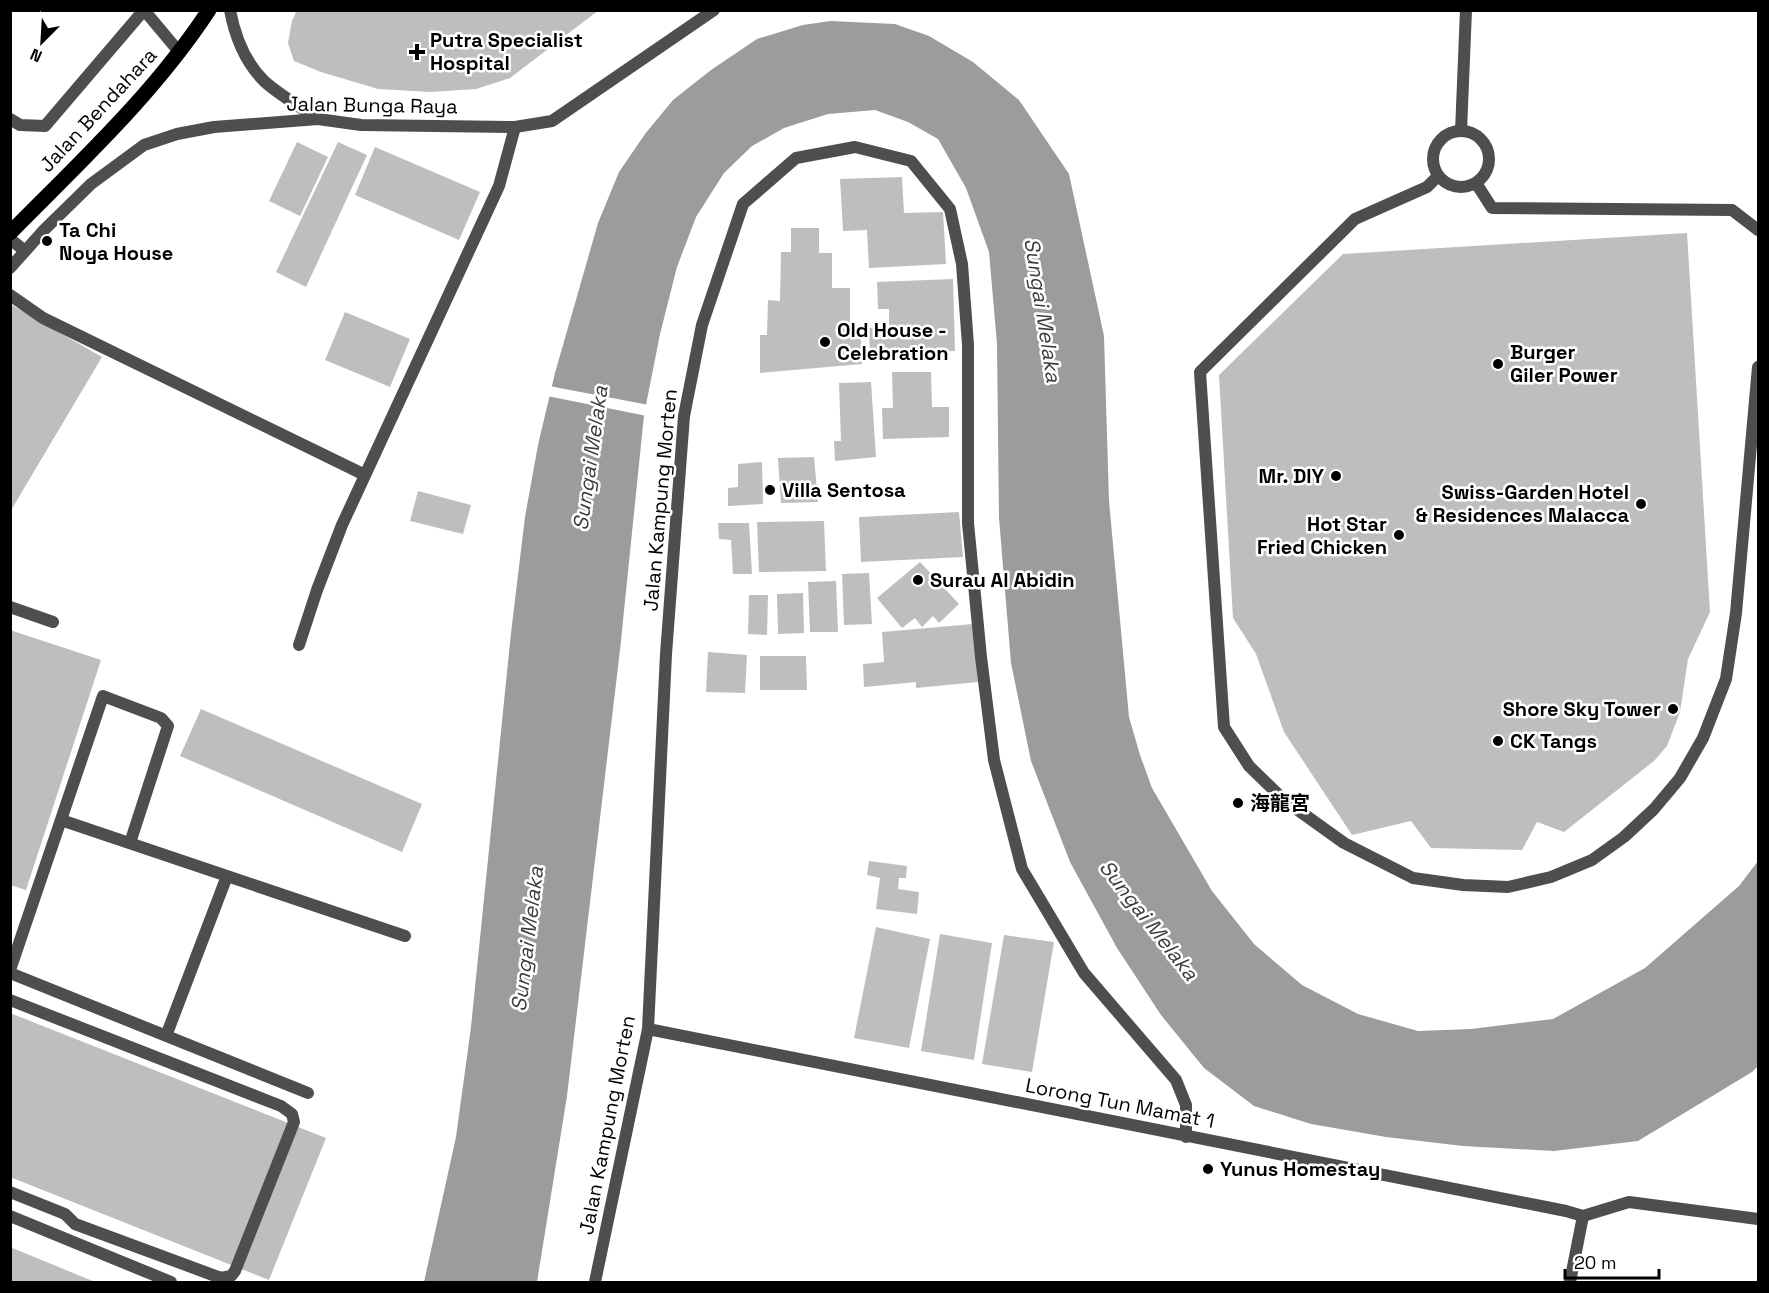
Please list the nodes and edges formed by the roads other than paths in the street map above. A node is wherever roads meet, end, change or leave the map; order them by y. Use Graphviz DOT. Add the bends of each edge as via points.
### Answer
graph roads {
  1 [pos="144,10"];
  2 [pos="209,10"];
  3 [pos="230,10"];
  4 [pos="1466,10"];
  5 [pos="710,12"];
  6 [pos="180,53"];
  7 [pos="10,119"];
  8 [pos="318,119"];
  9 [pos="515,127"];
  10 [pos="1461,131"];
  11 [pos="1438,176"];
  12 [pos="1476,183"];
  13 [pos="1758,230"];
  14 [pos="10,233"];
  15 [pos="10,239"];
  16 [pos="25,251"];
  17 [pos="10,268"];
  18 [pos="10,295"];
  19 [pos="1758,367"];
  20 [pos="365,475"];
  21 [pos="10,608"];
  22 [pos="53,622"];
  23 [pos="299,645"];
  24 [pos="61,820"];
  25 [pos="130,843"];
  26 [pos="227,876"];
  27 [pos="405,936"];
  28 [pos="10,971"];
  29 [pos="10,1000"];
  30 [pos="648,1029"];
  31 [pos="165,1035"];
  32 [pos="308,1093"];
  33 [pos="1186,1137"];
  34 [pos="10,1192"];
  35 [pos="10,1216"];
  36 [pos="1584,1216"];
  37 [pos="1758,1218"];
  38 [pos="171,1282"];
  39 [pos="595,1282"];
  40 [pos="1570,1282"];
  1 -- 6 [label="street"];
  1 -- 7 [label="street" via="45,126 20,125"];
  2 -- 6 [label="main road, Jalan Bendahara"];
  3 -- 8 [label="street" via="245,57 265,82"];
  4 -- 10 [label="street"];
  5 -- 9 [label="street, Jalan Bunga Raya" via="552,121"];
  6 -- 14 [label="main road, Jalan Bendahara" via="133,109"];
  8 -- 9 [label="street, Jalan Bunga Raya" via="361,126"];
  8 -- 16 [label="street, Jalan Bunga Raya" via="214,127 144,145 91,184"];
  9 -- 20 [label="street" via="499,186"];
  10 -- 11 [label="street" via="1443,137 1437,144 1432,163"];
  10 -- 12 [label="street" via="1478,137 1488,152 1487,170"];
  11 -- 12 [label="street" via="1458,187"];
  11 -- 19 [label="street" via="1427,187 1355,219 1200,372 1224,727 1249,766 1284,800 1344,843 1413,878 1508,887 1551,877 1592,860 1654,809 1680,778 1703,738 1726,679 1736,613"];
  12 -- 13 [label="street" via="1492,208 1732,210"];
  15 -- 16 [label="street"];
  16 -- 17 [label="street, Jalan Bunga Raya"];
  18 -- 20 [label="street" via="43,318"];
  20 -- 23 [label="street" via="342,525"];
  21 -- 22 [label="street"];
  24 -- 25 [label="street"];
  24 -- 25 [label="street" via="103,696 161,718 168,726"];
  24 -- 28 [label="street"];
  25 -- 26 [label="street"];
  26 -- 27 [label="street"];
  26 -- 31 [label="street"];
  28 -- 31 [label="street"];
  29 -- 34 [label="street" via="281,1106 292,1114 294,1122 231,1276 221,1278 75,1224 65,1214"];
  30 -- 33 [label="street, Lorong Tun Mamat 1"];
  30 -- 33 [label="street, Jalan Kampung Morten" via="666,654 680,460 684,416 702,325 743,204 796,158 855,147 911,161 950,209 962,264 968,345 968,523 980,646 994,760 1022,869 1084,973 1176,1080 1186,1105"];
  30 -- 39 [label="street, Jalan Kampung Morten"];
  31 -- 32 [label="street"];
  33 -- 36 [label="street, Lorong Tun Mamat 1"];
  35 -- 38 [label="street"];
  36 -- 37 [label="street" via="1629,1202"];
  36 -- 40 [label="street"];
}
